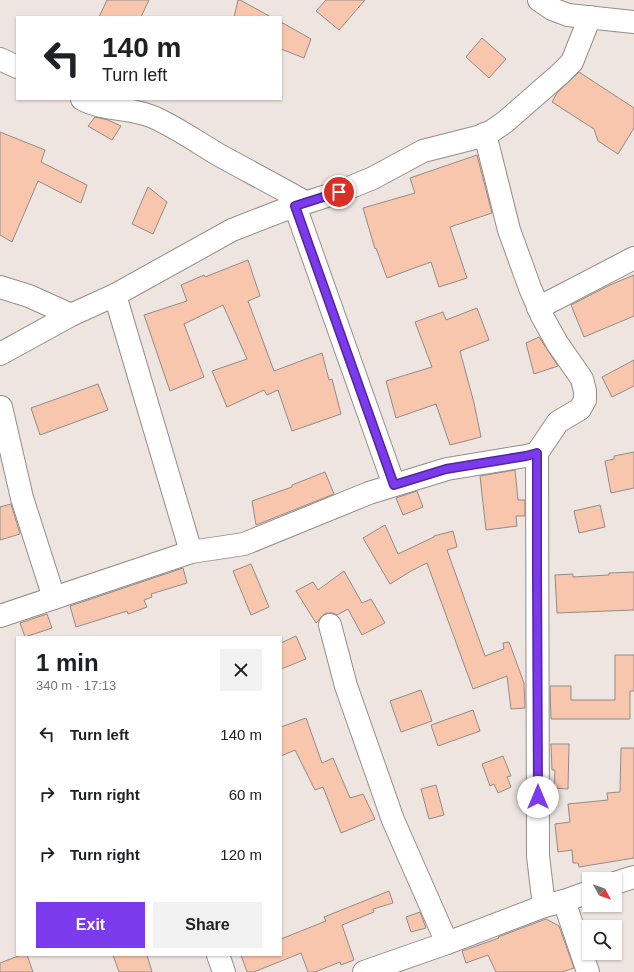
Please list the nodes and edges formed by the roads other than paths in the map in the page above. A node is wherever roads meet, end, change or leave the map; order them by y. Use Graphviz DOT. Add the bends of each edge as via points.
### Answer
graph roads {
  1 [pos="539,0"];
  2 [pos="590,17"];
  3 [pos="634,22"];
  4 [pos="0,60"];
  5 [pos="16,67"];
  6 [pos="84,100"];
  7 [pos="485,134"];
  8 [pos="300,204"];
  9 [pos="634,258"];
  10 [pos="0,287"];
  11 [pos="115,295"];
  12 [pos="538,308"];
  13 [pos="71,315"];
  14 [pos="0,354"];
  15 [pos="1,407"];
  16 [pos="537,453"];
  17 [pos="394,485"];
  18 [pos="192,552"];
  19 [pos="54,598"];
  20 [pos="0,616"];
  21 [pos="330,625"];
  22 [pos="634,877"];
  23 [pos="622,881"];
  24 [pos="582,894"];
  25 [pos="554,904"];
  26 [pos="447,943"];
  27 [pos="218,956"];
  28 [pos="224,972"];
  29 [pos="365,972"];
  30 [pos="588,972"];
  1 -- 2 [label="street" via="552,9 568,15"];
  2 -- 3 [label="street"];
  2 -- 7 [label="street" via="572,62 505,122"];
  4 -- 5 [label="street"];
  6 -- 8 [label="street" via="108,108 139,112 168,124"];
  7 -- 8 [label="street" via="423,151 373,178"];
  7 -- 12 [label="street" via="510,230"];
  8 -- 11 [label="street" via="232,230"];
  8 -- 17 [label="street"];
  9 -- 12 [label="street"];
  10 -- 13 [label="street" via="29,296"];
  11 -- 13 [label="street"];
  11 -- 18 [label="street"];
  12 -- 16 [label="street" via="556,343 582,379 585,400 580,409 558,422"];
  13 -- 14 [label="street"];
  15 -- 19 [label="street" via="22,498"];
  16 -- 17 [label="street" via="446,469"];
  16 -- 25 [label="street" via="538,856"];
  17 -- 18 [label="street" via="244,544"];
  18 -- 19 [label="street"];
  19 -- 20 [label="street"];
  21 -- 26 [label="street" via="346,686 393,820"];
  22 -- 23 [label="street"];
  24 -- 25 [label="street"];
  25 -- 26 [label="street"];
  25 -- 30 [label="street"];
  26 -- 29 [label="street"];
  27 -- 28 [label="street"];
}
